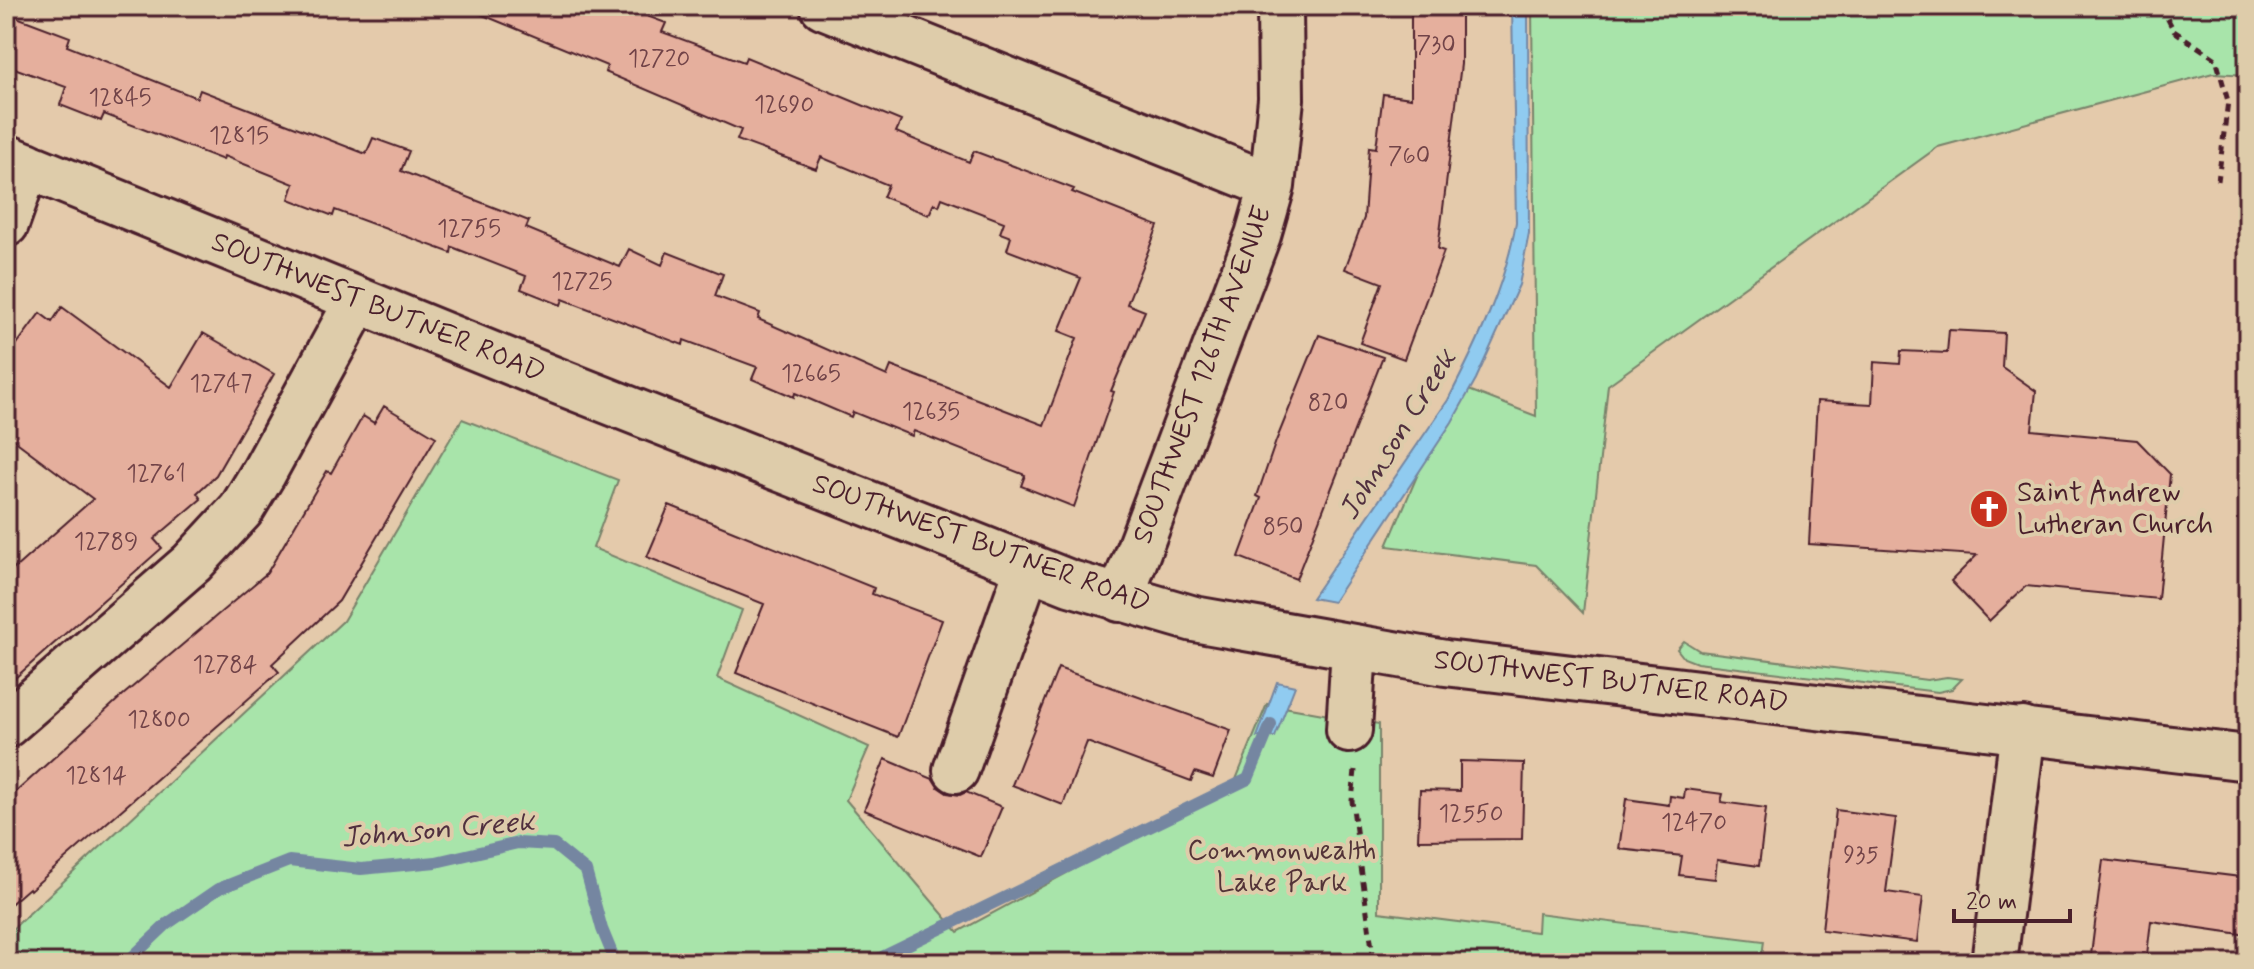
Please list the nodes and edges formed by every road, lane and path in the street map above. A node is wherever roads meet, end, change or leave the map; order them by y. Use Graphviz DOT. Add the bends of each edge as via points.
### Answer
graph roads {
  1 [pos="823,6"];
  2 [pos="1280,6"];
  3 [pos="2161,6"];
  4 [pos="16,161"];
  5 [pos="2218,181"];
  6 [pos="1272,186"];
  7 [pos="6,224"];
  8 [pos="358,300"];
  9 [pos="1028,566"];
  10 [pos="1120,599"];
  11 [pos="1354,648"];
  12 [pos="6,725"];
  13 [pos="1349,730"];
  14 [pos="2023,730"];
  15 [pos="2248,758"];
  16 [pos="956,770"];
  17 [pos="1374,963"];
  18 [pos="1994,963"];
  1 -- 6 [label="street"];
  2 -- 6 [label="street, SOUTHWEST 126TH AVENUE" via="1281,99"];
  3 -- 5 [label="path" via="2174,31 2216,59 2228,101"];
  4 -- 7 [label="street"];
  4 -- 8 [label="street, SOUTHWEST BUTNER ROAD"];
  6 -- 10 [label="street, SOUTHWEST 126TH AVENUE"];
  8 -- 9 [label="street, SOUTHWEST BUTNER ROAD"];
  8 -- 12 [label="street" via="241,510 192,563"];
  9 -- 10 [label="street, SOUTHWEST BUTNER ROAD"];
  9 -- 16 [label="street"];
  10 -- 11 [label="street, SOUTHWEST BUTNER ROAD" via="1194,619"];
  11 -- 13 [label="street"];
  11 -- 14 [label="street, SOUTHWEST BUTNER ROAD"];
  13 -- 17 [label="path" via="1360,742 1352,801"];
  14 -- 15 [label="street, SOUTHWEST BUTNER ROAD"];
  14 -- 18 [label="street"];
}
